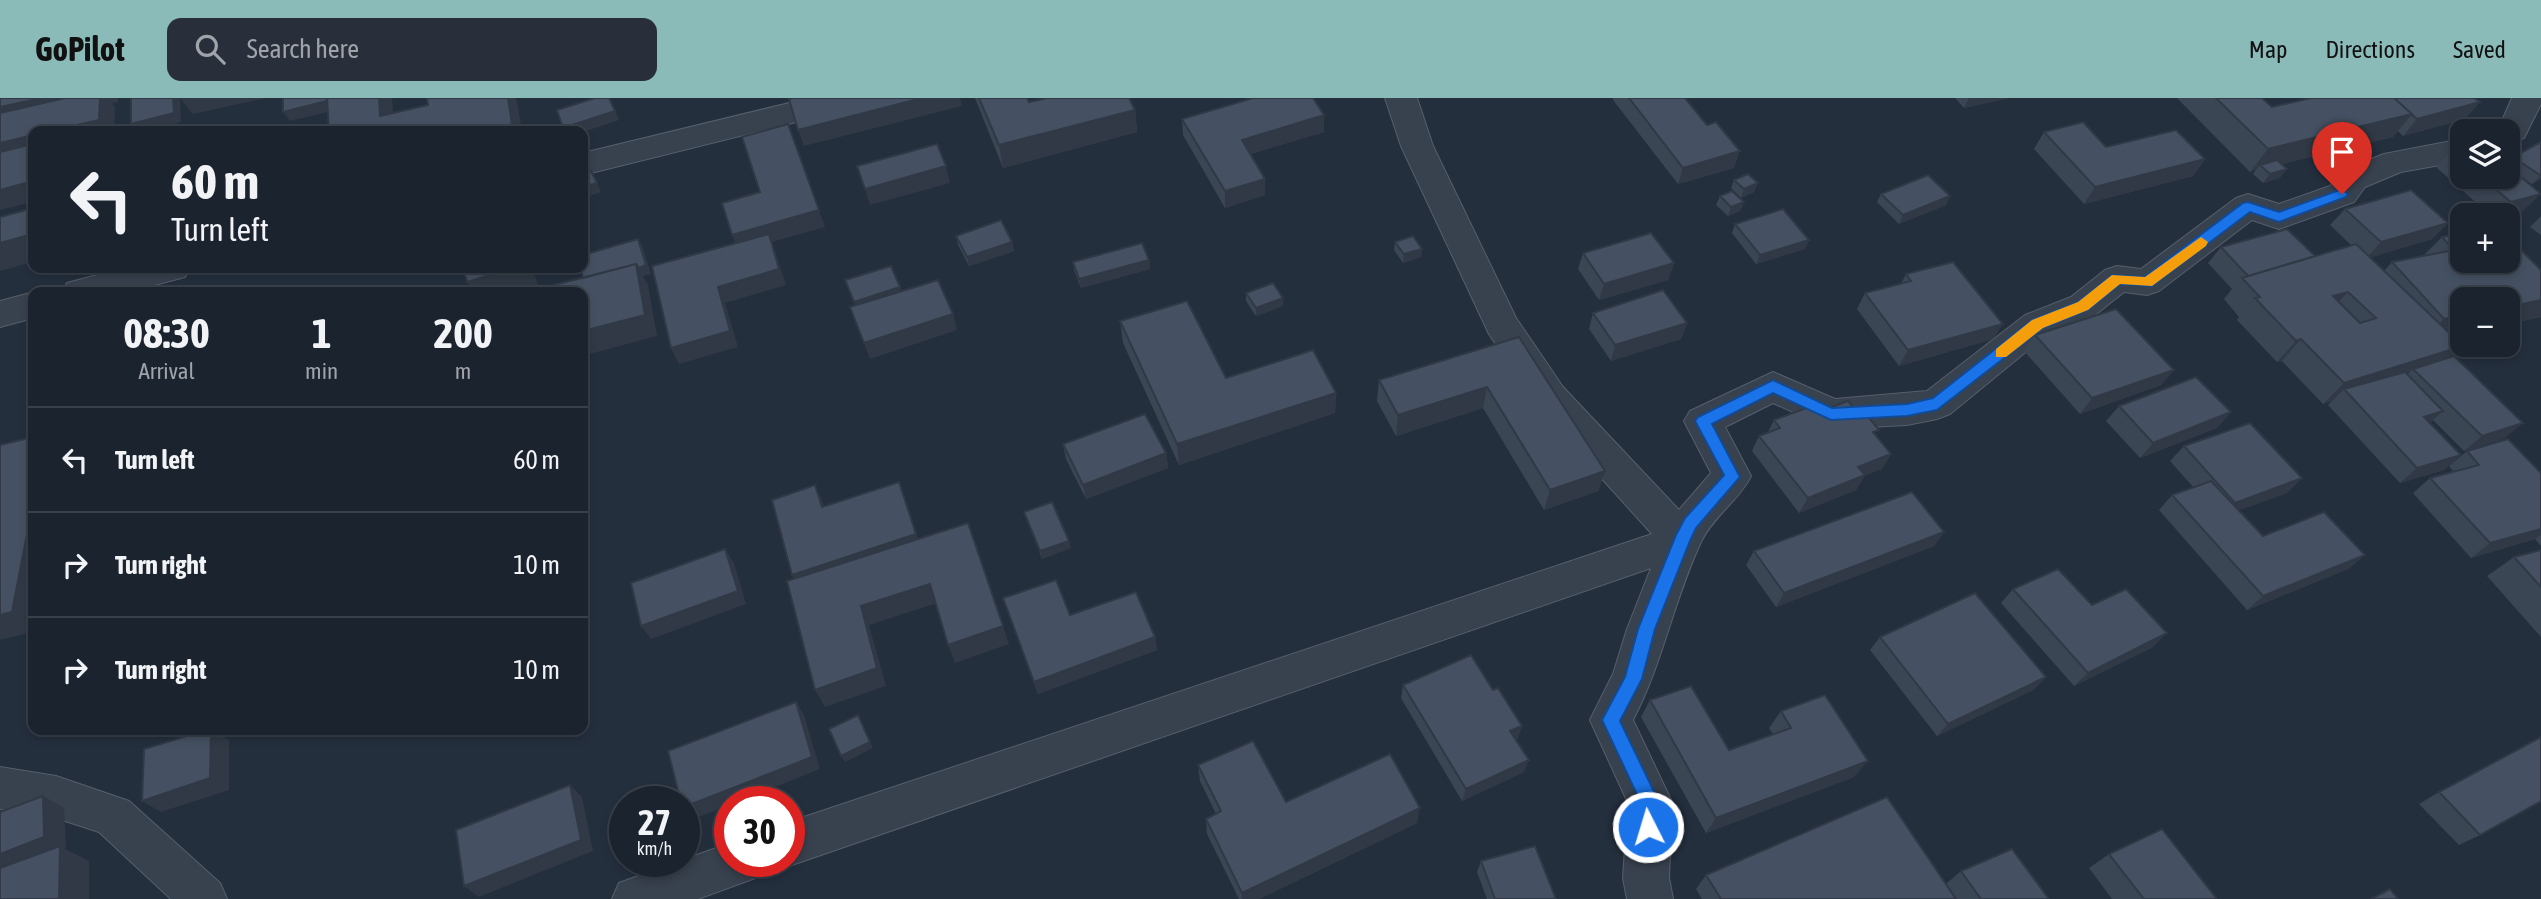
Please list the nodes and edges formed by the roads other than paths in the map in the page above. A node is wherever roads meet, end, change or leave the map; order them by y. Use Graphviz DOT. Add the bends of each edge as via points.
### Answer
graph roads {
  1 [pos="853,98"];
  2 [pos="1401,98"];
  3 [pos="2528,98"];
  4 [pos="2518,119"];
  5 [pos="2450,152"];
  6 [pos="588,163"];
  7 [pos="153,273"];
  8 [pos="99,287"];
  9 [pos="28,306"];
  10 [pos="0,314"];
  11 [pos="1682,540"];
  12 [pos="0,788"];
  13 [pos="805,839"];
  14 [pos="714,871"];
  15 [pos="204,899"];
  16 [pos="635,899"];
  17 [pos="1650,899"];
  1 -- 6 [label="street"];
  2 -- 11 [label="street" via="1417,146 1502,325 1549,397"];
  3 -- 4 [label="street"];
  5 -- 11 [label="street" via="2395,162 2353,179 2342,194 2279,218 2248,206 2147,282 2117,279 2083,306 2037,324 1937,404 1831,414 1773,386 1703,421 1732,477 1691,523"];
  7 -- 8 [label="street"];
  9 -- 10 [label="street"];
  11 -- 13 [label="street"];
  11 -- 17 [label="street" via="1633,679 1611,720 1650,802 1646,877"];
  12 -- 15 [label="street" via="56,797 113,816"];
  14 -- 16 [label="street"];
}
